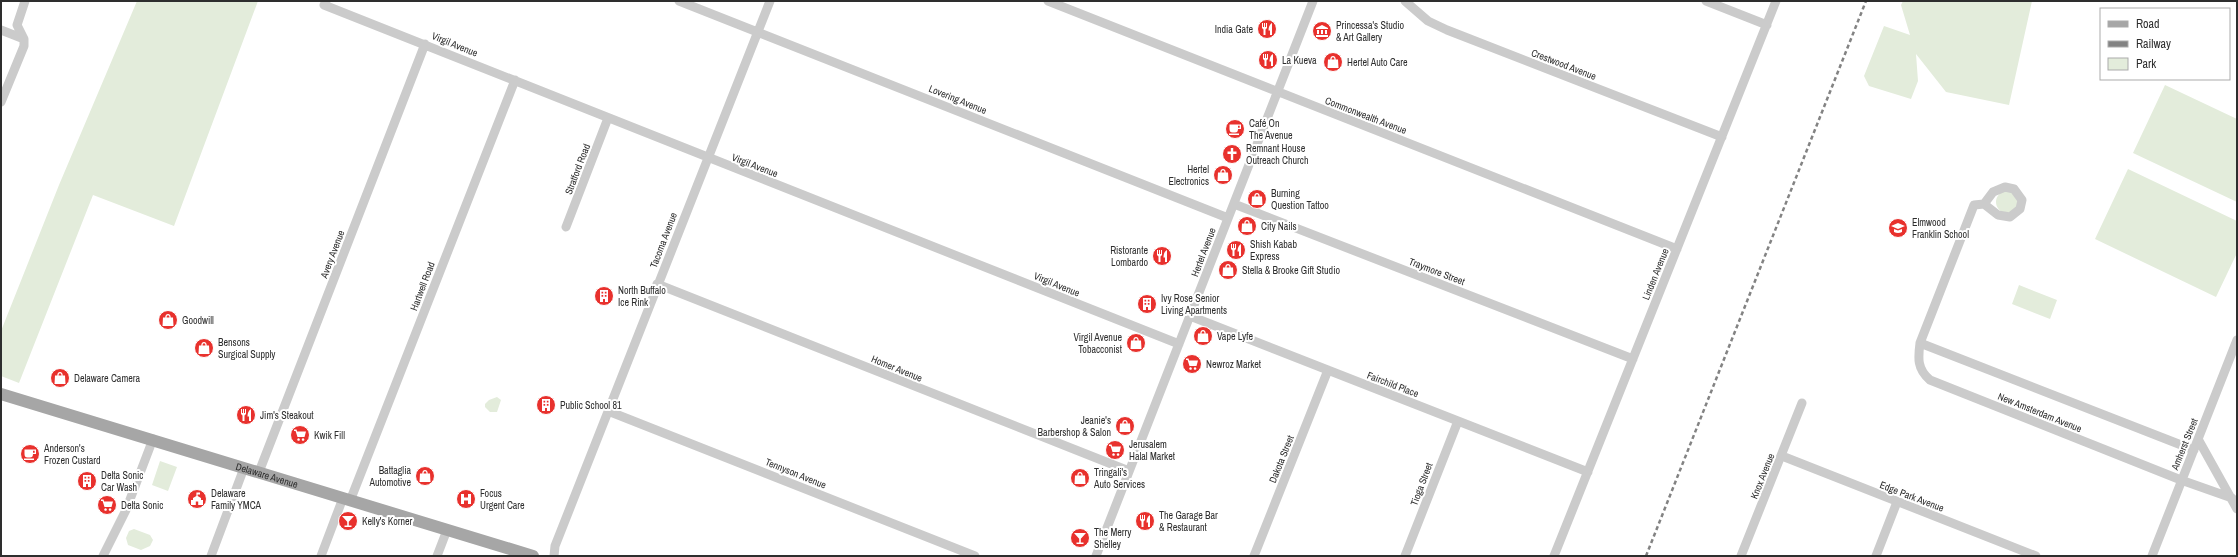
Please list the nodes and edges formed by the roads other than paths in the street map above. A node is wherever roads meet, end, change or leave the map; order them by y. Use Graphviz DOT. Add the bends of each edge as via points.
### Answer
graph roads {
  1 [pos="25,1"];
  2 [pos="679,1"];
  3 [pos="770,1"];
  4 [pos="1048,1"];
  5 [pos="1313,1"];
  6 [pos="1404,1"];
  7 [pos="1706,1"];
  8 [pos="1776,1"];
  9 [pos="325,3"];
  10 [pos="1767,25"];
  11 [pos="1,30"];
  12 [pos="758,32"];
  13 [pos="24,39"];
  14 [pos="425,44"];
  15 [pos="515,80"];
  16 [pos="1277,92"];
  17 [pos="1,102"];
  18 [pos="608,118"];
  19 [pos="1722,137"];
  20 [pos="707,158"];
  21 [pos="1234,204"];
  22 [pos="1984,204"];
  23 [pos="1228,218"];
  24 [pos="566,227"];
  25 [pos="1677,249"];
  26 [pos="658,284"];
  27 [pos="1190,316"];
  28 [pos="2237,340"];
  29 [pos="1920,343"];
  30 [pos="1179,344"];
  31 [pos="1633,359"];
  32 [pos="1328,370"];
  33 [pos="1,394"];
  34 [pos="1802,403"];
  35 [pos="608,411"];
  36 [pos="1458,421"];
  37 [pos="153,439"];
  38 [pos="2198,439"];
  39 [pos="2194,450"];
  40 [pos="1782,456"];
  41 [pos="244,468"];
  42 [pos="1129,471"];
  43 [pos="259,472"];
  44 [pos="1588,472"];
  45 [pos="2181,480"];
  46 [pos="2232,498"];
  47 [pos="346,499"];
  48 [pos="1897,502"];
  49 [pos="2237,509"];
  50 [pos="447,530"];
  51 [pos="2012,547"];
  52 [pos="103,556"];
  53 [pos="211,556"];
  54 [pos="321,556"];
  55 [pos="437,556"];
  56 [pos="533,556"];
  57 [pos="554,556"];
  58 [pos="975,556"];
  59 [pos="1096,556"];
  60 [pos="1254,556"];
  61 [pos="1405,556"];
  62 [pos="1554,556"];
  63 [pos="1741,556"];
  64 [pos="1876,556"];
  65 [pos="2009,556"];
  66 [pos="2036,556"];
  67 [pos="2152,556"];
  1 -- 13 [label="street" via="17,25"];
  2 -- 12 [label="street, Lovering Avenue"];
  3 -- 12 [label="street, Tacoma Avenue"];
  4 -- 16 [label="street, Commonwealth Avenue"];
  5 -- 16 [label="street, Hertel Avenue"];
  6 -- 19 [label="street, Crestwood Avenue" via="1428,21 1447,30"];
  7 -- 10 [label="street"];
  8 -- 10 [label="street, Linden Avenue"];
  9 -- 14 [label="street, Virgil Avenue"];
  10 -- 19 [label="street, Linden Avenue"];
  11 -- 13 [label="street"];
  12 -- 20 [label="street, Tacoma Avenue"];
  12 -- 23 [label="street, Lovering Avenue"];
  13 -- 17 [label="street" via="24,46"];
  14 -- 15 [label="street, Virgil Avenue"];
  14 -- 43 [label="street, Avery Avenue"];
  15 -- 18 [label="street, Virgil Avenue"];
  15 -- 47 [label="street, Hartwell Road"];
  16 -- 21 [label="street, Hertel Avenue"];
  16 -- 25 [label="street, Commonwealth Avenue"];
  18 -- 20 [label="street, Virgil Avenue"];
  18 -- 24 [label="street, Stratford Road"];
  19 -- 25 [label="street, Linden Avenue"];
  20 -- 26 [label="street, Tacoma Avenue"];
  20 -- 30 [label="street, Virgil Avenue"];
  21 -- 23 [label="street, Hertel Avenue"];
  21 -- 31 [label="street, Traymore Street"];
  22 -- 29 [label="street, New Amsterdam Avenue" via="1974,206"];
  23 -- 27 [label="street, Hertel Avenue"];
  25 -- 31 [label="street, Linden Avenue"];
  26 -- 35 [label="street, Tacoma Avenue"];
  26 -- 42 [label="street, Homer Avenue"];
  27 -- 30 [label="street, Hertel Avenue"];
  27 -- 32 [label="street, Fairchild Place"];
  28 -- 38 [label="street, Amherst Street"];
  29 -- 39 [label="street, New Amsterdam Avenue"];
  29 -- 45 [label="street, New Amsterdam Avenue" via="1918,361 1922,374 1930,380"];
  30 -- 42 [label="street, Hertel Avenue"];
  31 -- 44 [label="street, Linden Avenue"];
  32 -- 36 [label="street, Fairchild Place"];
  32 -- 60 [label="street, Dakota Street"];
  33 -- 37 [label="main road, Delaware Avenue"];
  34 -- 40 [label="street, Knox Avenue"];
  35 -- 57 [label="street, Tacoma Avenue" via="555,546"];
  35 -- 58 [label="street, Tennyson Avenue"];
  36 -- 44 [label="street, Fairchild Place"];
  36 -- 61 [label="street, Tioga Street"];
  37 -- 41 [label="main road, Delaware Avenue"];
  37 -- 52 [label="street" via="126,510"];
  38 -- 39 [label="street, Amherst Street"];
  38 -- 46 [label="street"];
  39 -- 45 [label="street, Amherst Street"];
  40 -- 48 [label="street, Edge Park Avenue"];
  40 -- 63 [label="street, Knox Avenue"];
  41 -- 43 [label="main road, Delaware Avenue"];
  41 -- 53 [label="street"];
  42 -- 59 [label="street, Hertel Avenue"];
  43 -- 47 [label="main road, Delaware Avenue"];
  44 -- 62 [label="street, Linden Avenue"];
  45 -- 46 [label="street, New Amsterdam Avenue"];
  45 -- 67 [label="street, Amherst Street"];
  46 -- 49 [label="street"];
  47 -- 50 [label="main road, Delaware Avenue"];
  47 -- 54 [label="street, Hartwell Road"];
  48 -- 51 [label="street, Edge Park Avenue"];
  48 -- 64 [label="street"];
  50 -- 55 [label="street"];
  50 -- 56 [label="main road, Delaware Avenue"];
  51 -- 65 [label="street"];
  51 -- 66 [label="street, Edge Park Avenue"];
}
